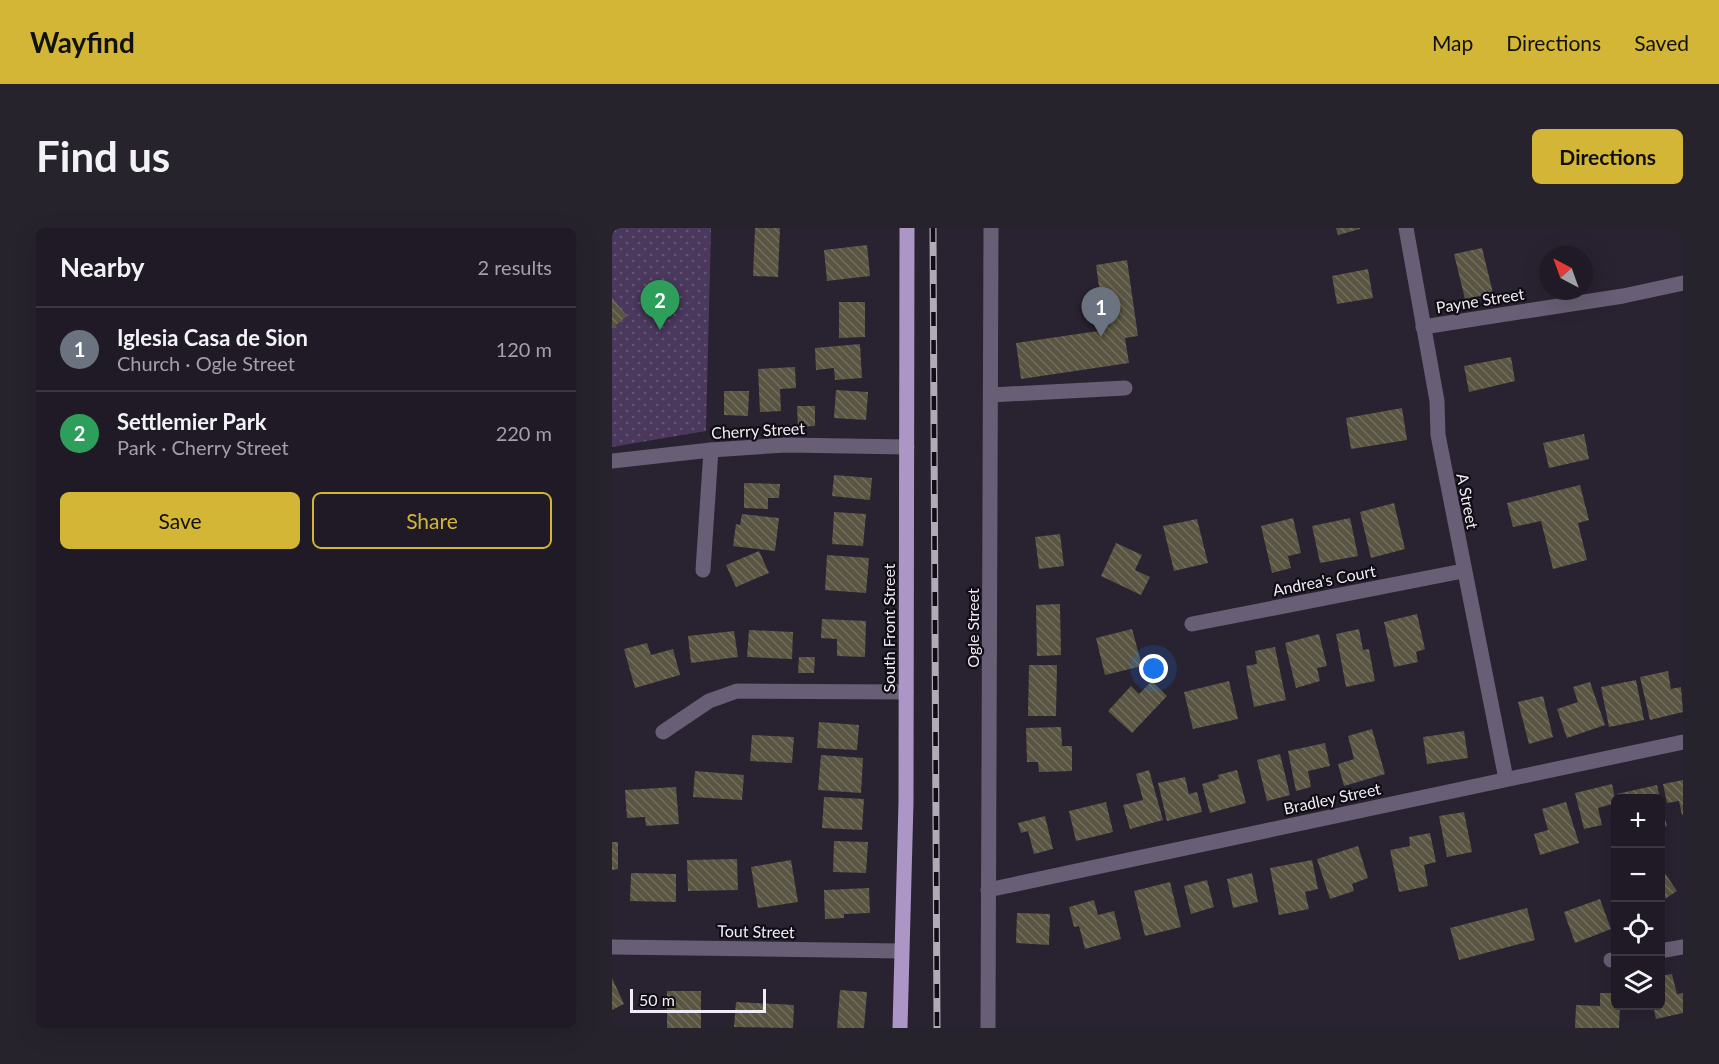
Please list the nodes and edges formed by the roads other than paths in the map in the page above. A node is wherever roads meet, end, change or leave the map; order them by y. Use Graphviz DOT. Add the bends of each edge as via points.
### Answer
graph roads {
  1 [pos="907,228"];
  2 [pos="991,228"];
  3 [pos="1406,228"];
  4 [pos="1683,283"];
  5 [pos="1423,327"];
  6 [pos="1125,388"];
  7 [pos="991,395"];
  8 [pos="907,447"];
  9 [pos="711,450"];
  10 [pos="612,461"];
  11 [pos="703,570"];
  12 [pos="1463,571"];
  13 [pos="1192,624"];
  14 [pos="906,692"];
  15 [pos="663,732"];
  16 [pos="1683,742"];
  17 [pos="1506,779"];
  18 [pos="988,890"];
  19 [pos="1683,946"];
  20 [pos="612,947"];
  21 [pos="1665,950"];
  22 [pos="900,951"];
  23 [pos="900,1028"];
  24 [pos="988,1028"];
  1 -- 8 [label="main road, South Front Street"];
  2 -- 7 [label="street, Ogle Street"];
  3 -- 5 [label="street, A Street"];
  4 -- 5 [label="street, Payne Street"];
  5 -- 12 [label="street, A Street"];
  6 -- 7 [label="street"];
  7 -- 18 [label="street, Ogle Street"];
  8 -- 9 [label="street, Cherry Street" via="785,445"];
  8 -- 14 [label="main road, South Front Street"];
  9 -- 10 [label="street, Cherry Street"];
  9 -- 11 [label="street"];
  12 -- 13 [label="street, Andrea's Court"];
  12 -- 17 [label="street, A Street"];
  14 -- 15 [label="street" via="737,691 709,701"];
  14 -- 22 [label="main road, South Front Street"];
  16 -- 17 [label="street, Bradley Street"];
  17 -- 18 [label="street, Bradley Street"];
  18 -- 24 [label="street, Ogle Street"];
  19 -- 21 [label="street"];
  20 -- 22 [label="street, Tout Street"];
  22 -- 23 [label="main road, South Front Street"];
}
